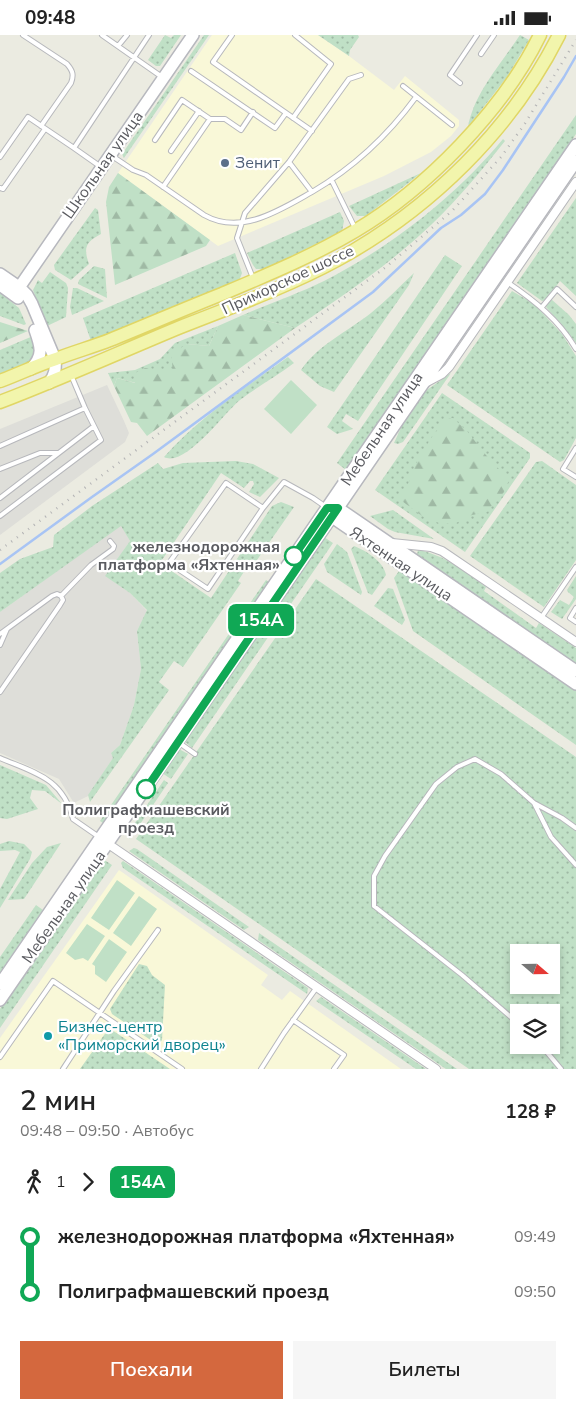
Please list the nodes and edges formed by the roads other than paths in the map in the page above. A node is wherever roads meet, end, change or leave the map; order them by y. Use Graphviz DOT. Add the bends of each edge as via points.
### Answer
graph roads {
  1 [pos="23,35"];
  2 [pos="102,35"];
  3 [pos="127,35"];
  4 [pos="149,35"];
  5 [pos="193,35"];
  6 [pos="232,35"];
  7 [pos="295,35"];
  8 [pos="477,35"];
  9 [pos="494,35"];
  10 [pos="559,35"];
  11 [pos="536,37"];
  12 [pos="118,46"];
  13 [pos="481,54"];
  14 [pos="134,57"];
  15 [pos="190,71"];
  16 [pos="362,75"];
  17 [pos="163,78"];
  18 [pos="460,83"];
  19 [pos="403,86"];
  20 [pos="416,97"];
  21 [pos="199,111"];
  22 [pos="253,112"];
  23 [pos="286,113"];
  24 [pos="294,118"];
  25 [pos="210,119"];
  26 [pos="452,125"];
  27 [pos="43,127"];
  28 [pos="312,131"];
  29 [pos="155,140"];
  30 [pos="576,145"];
  31 [pos="74,148"];
  32 [pos="171,151"];
  33 [pos="110,155"];
  34 [pos="0,157"];
  35 [pos="289,161"];
  36 [pos="576,161"];
  37 [pos="102,168"];
  38 [pos="332,181"];
  39 [pos="576,182"];
  40 [pos="0,187"];
  41 [pos="163,187"];
  42 [pos="312,192"];
  43 [pos="241,223"];
  44 [pos="356,230"];
  45 [pos="0,274"];
  46 [pos="254,280"];
  47 [pos="507,282"];
  48 [pos="0,285"];
  49 [pos="17,291"];
  50 [pos="542,307"];
  51 [pos="576,307"];
  52 [pos="576,349"];
  53 [pos="55,359"];
  54 [pos="31,369"];
  55 [pos="70,373"];
  56 [pos="0,381"];
  57 [pos="48,383"];
  58 [pos="423,384"];
  59 [pos="0,402"];
  60 [pos="85,408"];
  61 [pos="94,426"];
  62 [pos="0,445"];
  63 [pos="576,448"];
  64 [pos="58,453"];
  65 [pos="0,469"];
  66 [pos="576,477"];
  67 [pos="0,498"];
  68 [pos="263,509"];
  69 [pos="332,511"];
  70 [pos="0,516"];
  71 [pos="110,541"];
  72 [pos="389,542"];
  73 [pos="576,567"];
  74 [pos="61,596"];
  75 [pos="576,609"];
  76 [pos="540,618"];
  77 [pos="260,621"];
  78 [pos="576,622"];
  79 [pos="8,628"];
  80 [pos="0,634"];
  81 [pos="278,634"];
  82 [pos="576,642"];
  83 [pos="0,645"];
  84 [pos="576,671"];
  85 [pos="576,684"];
  86 [pos="0,692"];
  87 [pos="178,742"];
  88 [pos="195,754"];
  89 [pos="0,758"];
  90 [pos="534,803"];
  91 [pos="576,828"];
  92 [pos="104,841"];
  93 [pos="576,865"];
  94 [pos="158,930"];
  95 [pos="0,984"];
  96 [pos="317,987"];
  97 [pos="0,1000"];
  98 [pos="100,1014"];
  99 [pos="510,1016"];
  100 [pos="293,1019"];
  101 [pos="548,1054"];
  102 [pos="0,1057"];
  103 [pos="63,1069"];
  104 [pos="182,1069"];
  105 [pos="260,1069"];
  106 [pos="334,1069"];
  107 [pos="436,1069"];
  108 [pos="561,1069"];
  1 -- 27 [label="lane" via="72,69 71,83"];
  2 -- 12 [label="lane"];
  3 -- 12 [label="lane"];
  4 -- 14 [label="lane"];
  5 -- 17 [label="street, Школьная улица"];
  6 -- 23 [label="lane" via="213,62"];
  7 -- 24 [label="lane" via="332,64"];
  8 -- 18 [label="lane" via="450,75"];
  9 -- 13 [label="lane"];
  10 -- 55 [label="main road, Приморское шоссе" via="533,81 493,133 438,189 406,216 365,244 310,274"];
  11 -- 44 [label="main road, Приморское шоссе" via="490,113 427,177"];
  12 -- 14 [label="lane"];
  14 -- 17 [label="lane"];
  14 -- 31 [label="lane"];
  15 -- 22 [label="lane"];
  16 -- 28 [label="lane" via="349,79"];
  17 -- 33 [label="street, Школьная улица"];
  19 -- 20 [label="lane"];
  20 -- 26 [label="lane"];
  20 -- 38 [label="lane" via="377,142"];
  21 -- 25 [label="lane"];
  21 -- 29 [label="lane" via="182,100"];
  21 -- 32 [label="lane"];
  22 -- 23 [label="lane" via="275,128"];
  22 -- 25 [label="lane" via="241,129 225,119"];
  23 -- 24 [label="lane"];
  24 -- 28 [label="lane"];
  25 -- 41 [label="lane"];
  27 -- 31 [label="lane"];
  27 -- 34 [label="lane" via="28,117"];
  27 -- 40 [label="lane" via="3,189"];
  28 -- 35 [label="lane"];
  30 -- 69 [label="street, Мебельная улица"];
  31 -- 37 [label="lane"];
  33 -- 37 [label="street, Школьная улица"];
  33 -- 41 [label="lane"];
  35 -- 42 [label="lane"];
  35 -- 43 [label="lane" via="245,213"];
  36 -- 58 [label="street, Мебельная улица"];
  37 -- 49 [label="street, Школьная улица"];
  38 -- 42 [label="lane"];
  38 -- 44 [label="lane"];
  39 -- 47 [label="street"];
  41 -- 43 [label="lane" via="212,220"];
  42 -- 43 [label="lane" via="274,213"];
  43 -- 46 [label="lane" via="237,238"];
  44 -- 46 [label="main road, Приморское шоссе"];
  45 -- 49 [label="street"];
  46 -- 53 [label="main road, Приморское шоссе" via="109,341"];
  47 -- 50 [label="lane"];
  47 -- 58 [label="street" via="449,367"];
  48 -- 49 [label="street"];
  49 -- 53 [label="street" via="32,304"];
  49 -- 54 [label="street" via="41,348"];
  50 -- 51 [label="lane" via="557,289"];
  50 -- 52 [label="lane"];
  53 -- 54 [label="main road, Приморское шоссе"];
  53 -- 57 [label="street" via="56,369"];
  54 -- 56 [label="main road, Приморское шоссе"];
  55 -- 57 [label="main road, Приморское шоссе"];
  55 -- 60 [label="lane"];
  57 -- 59 [label="main road, Приморское шоссе"];
  58 -- 69 [label="street, Мебельная улица"];
  60 -- 61 [label="lane"];
  60 -- 62 [label="lane"];
  61 -- 67 [label="lane"];
  61 -- 70 [label="lane" via="101,440"];
  63 -- 66 [label="lane" via="563,469"];
  64 -- 65 [label="lane" via="40,453"];
  68 -- 68 [label="lane" via="208,589 169,563 226,483"];
  68 -- 69 [label="lane" via="284,483"];
  69 -- 72 [label="street, Яхтенная улица"];
  69 -- 77 [label="street, Мебельная улица"];
  69 -- 85 [label="street, Яхтенная улица"];
  69 -- 92 [label="street, Мебельная улица"];
  71 -- 74 [label="lane" via="113,549 91,565"];
  72 -- 76 [label="street" via="442,551"];
  72 -- 84 [label="street, Яхтенная улица"];
  73 -- 76 [label="lane"];
  74 -- 79 [label="lane" via="52,596"];
  74 -- 86 [label="lane" via="60,605"];
  75 -- 78 [label="lane" via="570,618"];
  76 -- 82 [label="street"];
  77 -- 81 [label="lane"];
  77 -- 87 [label="street, Мебельная улица"];
  79 -- 80 [label="lane"];
  79 -- 83 [label="lane"];
  87 -- 88 [label="lane"];
  87 -- 92 [label="street, Мебельная улица"];
  89 -- 92 [label="lane" via="56,785 70,805 73,819"];
  90 -- 91 [label="lane"];
  90 -- 93 [label="lane" via="551,837"];
  90 -- 99 [label="lane" via="501,774 475,759 457,767 436,784 374,875 374,906"];
  92 -- 95 [label="street, Мебельная улица"];
  92 -- 96 [label="street"];
  92 -- 97 [label="street, Мебельная улица"];
  94 -- 98 [label="lane"];
  96 -- 100 [label="lane"];
  96 -- 107 [label="street"];
  98 -- 102 [label="lane" via="53,981"];
  98 -- 103 [label="lane"];
  98 -- 104 [label="lane"];
  100 -- 105 [label="lane"];
  100 -- 106 [label="lane" via="344,1055"];
  101 -- 108 [label="lane"];
}
